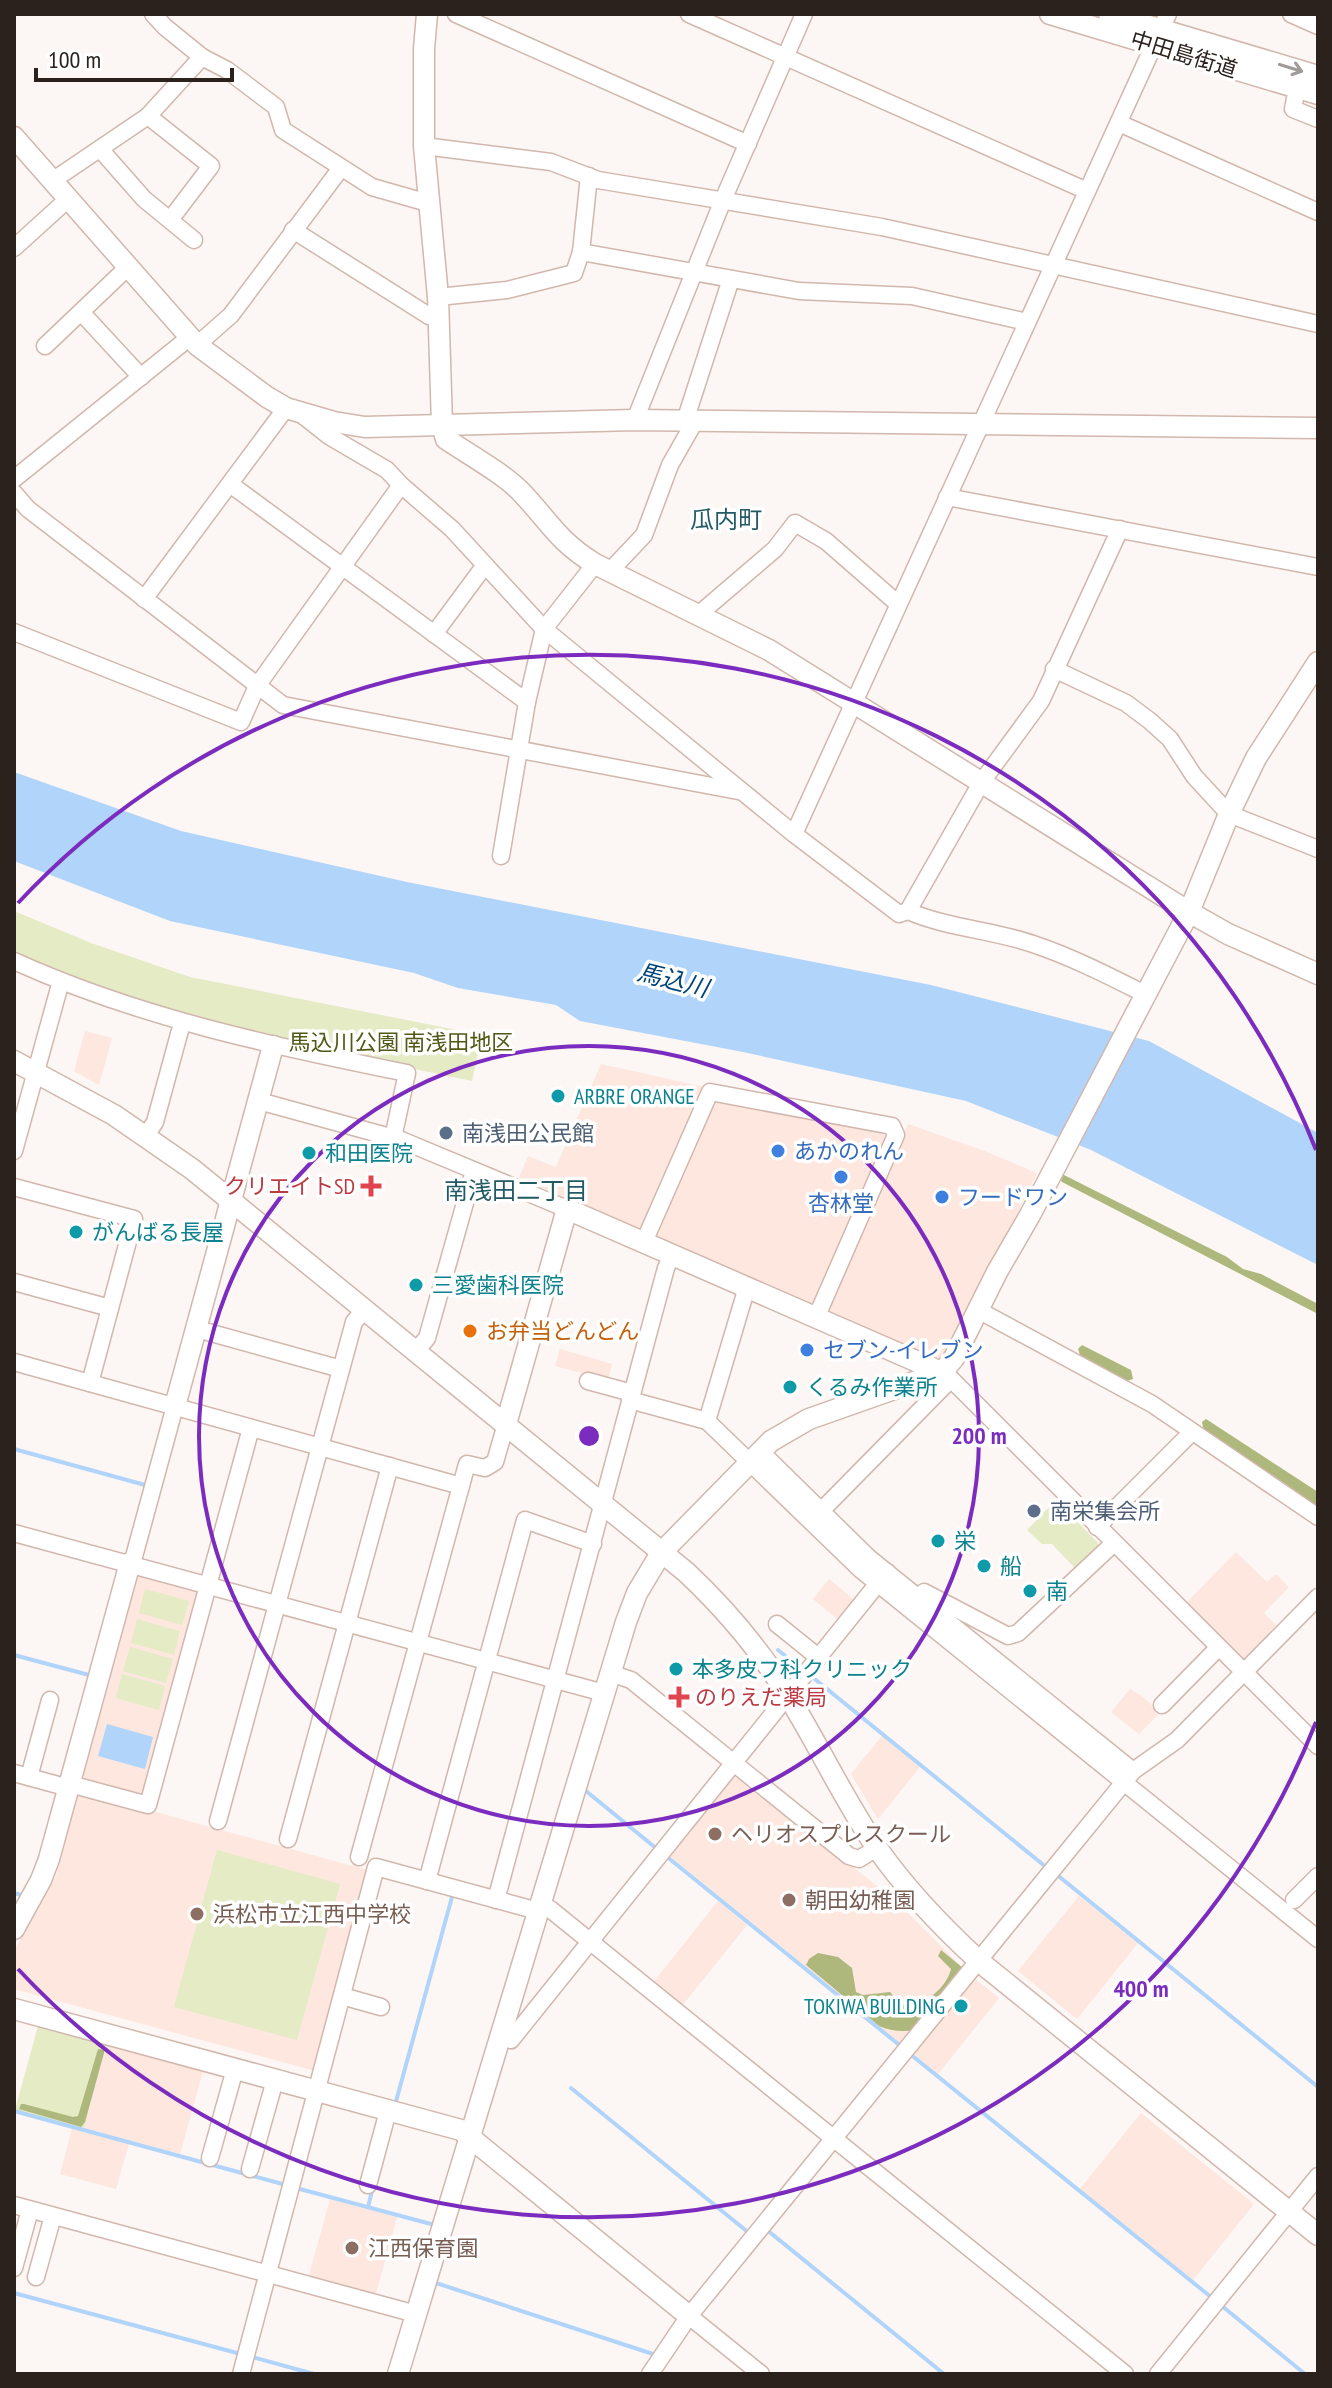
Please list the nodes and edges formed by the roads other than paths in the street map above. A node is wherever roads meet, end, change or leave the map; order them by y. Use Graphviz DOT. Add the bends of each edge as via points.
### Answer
graph roads {
  1 [pos="154,14"];
  2 [pos="427,14"];
  3 [pos="456,14"];
  4 [pos="689,14"];
  5 [pos="804,14"];
  6 [pos="1050,14"];
  7 [pos="1109,14"];
  8 [pos="1291,14"];
  9 [pos="1318,26"];
  10 [pos="1161,30"];
  11 [pos="202,57"];
  12 [pos="786,57"];
  13 [pos="1318,76"];
  14 [pos="1297,88"];
  15 [pos="1318,94"];
  16 [pos="148,116"];
  17 [pos="1318,119"];
  18 [pos="1119,123"];
  19 [pos="14,137"];
  20 [pos="748,144"];
  21 [pos="424,146"];
  22 [pos="100,149"];
  23 [pos="341,168"];
  24 [pos="589,176"];
  25 [pos="52,181"];
  26 [pos="1087,191"];
  27 [pos="68,199"];
  28 [pos="723,200"];
  29 [pos="428,203"];
  30 [pos="1318,212"];
  31 [pos="170,220"];
  32 [pos="293,230"];
  33 [pos="194,240"];
  34 [pos="14,248"];
  35 [pos="581,252"];
  36 [pos="1052,264"];
  37 [pos="128,267"];
  38 [pos="695,273"];
  39 [pos="731,279"];
  40 [pos="438,305"];
  41 [pos="81,312"];
  42 [pos="1027,322"];
  43 [pos="1318,324"];
  44 [pos="193,341"];
  45 [pos="45,346"];
  46 [pos="141,377"];
  47 [pos="293,411"];
  48 [pos="635,420"];
  49 [pos="690,421"];
  50 [pos="980,424"];
  51 [pos="442,425"];
  52 [pos="1318,428"];
  53 [pos="14,479"];
  54 [pos="230,484"];
  55 [pos="401,485"];
  56 [pos="14,493"];
  57 [pos="947,497"];
  58 [pos="1120,529"];
  59 [pos="485,565"];
  60 [pos="343,566"];
  61 [pos="1318,567"];
  62 [pos="602,568"];
  63 [pos="144,599"];
  64 [pos="897,603"];
  65 [pos="698,615"];
  66 [pos="544,629"];
  67 [pos="14,632"];
  68 [pos="434,634"];
  69 [pos="1318,662"];
  70 [pos="1054,669"];
  71 [pos="257,686"];
  72 [pos="1311,689"];
  73 [pos="527,702"];
  74 [pos="853,704"];
  75 [pos="518,750"];
  76 [pos="981,783"];
  77 [pos="740,791"];
  78 [pos="1229,814"];
  79 [pos="794,834"];
  80 [pos="1318,849"];
  81 [pos="501,856"];
  82 [pos="908,911"];
  83 [pos="1189,912"];
  84 [pos="14,961"];
  85 [pos="1318,974"];
  86 [pos="61,981"];
  87 [pos="1145,994"];
  88 [pos="182,1023"];
  89 [pos="273,1046"];
  90 [pos="14,1061"];
  91 [pos="36,1071"];
  92 [pos="259,1101"];
  93 [pos="146,1136"];
  94 [pos="393,1138"];
  95 [pos="15,1144"];
  96 [pos="474,1171"];
  97 [pos="14,1187"];
  98 [pos="232,1201"];
  99 [pos="567,1209"];
  100 [pos="644,1242"];
  101 [pos="672,1255"];
  102 [pos="14,1282"];
  103 [pos="747,1287"];
  104 [pos="110,1308"];
  105 [pos="365,1309"];
  106 [pos="978,1310"];
  107 [pos="816,1318"];
  108 [pos="197,1329"];
  109 [pos="416,1351"];
  110 [pos="14,1362"];
  111 [pos="341,1369"];
  112 [pos="946,1376"];
  113 [pos="588,1381"];
  114 [pos="90,1383"];
  115 [pos="631,1397"];
  116 [pos="175,1406"];
  117 [pos="707,1421"];
  118 [pos="506,1424"];
  119 [pos="251,1428"];
  120 [pos="1192,1432"];
  121 [pos="320,1447"];
  122 [pos="754,1456"];
  123 [pos="390,1466"];
  124 [pos="461,1486"];
  125 [pos="602,1503"];
  126 [pos="821,1511"];
  127 [pos="1318,1517"];
  128 [pos="1097,1527"];
  129 [pos="14,1533"];
  130 [pos="593,1544"];
  131 [pos="1113,1544"];
  132 [pos="662,1552"];
  133 [pos="131,1564"];
  134 [pos="882,1578"];
  135 [pos="208,1585"];
  136 [pos="910,1591"];
  137 [pos="1318,1597"];
  138 [pos="277,1603"];
  139 [pos="347,1622"];
  140 [pos="777,1624"];
  141 [pos="418,1642"];
  142 [pos="1218,1648"];
  143 [pos="818,1657"];
  144 [pos="487,1661"];
  145 [pos="1244,1672"];
  146 [pos="556,1679"];
  147 [pos="607,1683"];
  148 [pos="787,1696"];
  149 [pos="50,1700"];
  150 [pos="1162,1705"];
  151 [pos="1318,1746"];
  152 [pos="734,1762"];
  153 [pos="22,1775"];
  154 [pos="1128,1777"];
  155 [pos="70,1786"];
  156 [pos="218,1821"];
  157 [pos="288,1839"];
  158 [pos="877,1848"];
  159 [pos="359,1857"];
  160 [pos="1318,1876"];
  161 [pos="427,1881"];
  162 [pos="496,1900"];
  163 [pos="1294,1900"];
  164 [pos="539,1909"];
  165 [pos="14,1929"];
  166 [pos="1318,1939"];
  167 [pos="590,1942"];
  168 [pos="980,1962"];
  169 [pos="342,1996"];
  170 [pos="381,2007"];
  171 [pos="14,2009"];
  172 [pos="500,2036"];
  173 [pos="235,2069"];
  174 [pos="275,2080"];
  175 [pos="318,2091"];
  176 [pos="388,2111"];
  177 [pos="469,2138"];
  178 [pos="834,2139"];
  179 [pos="210,2158"];
  180 [pos="250,2169"];
  181 [pos="1318,2176"];
  182 [pos="368,2185"];
  183 [pos="22,2208"];
  184 [pos="1289,2211"];
  185 [pos="53,2216"];
  186 [pos="1318,2235"];
  187 [pos="14,2268"];
  188 [pos="268,2274"];
  189 [pos="36,2277"];
  190 [pos="416,2314"];
  191 [pos="689,2316"];
  192 [pos="241,2374"];
  193 [pos="398,2374"];
  194 [pos="650,2374"];
  195 [pos="761,2374"];
  196 [pos="1125,2374"];
  197 [pos="1158,2374"];
  1 -- 11 [label="street"];
  2 -- 21 [label="street"];
  3 -- 20 [label="street"];
  4 -- 12 [label="street"];
  5 -- 12 [label="street"];
  6 -- 10 [label="street, 中田島街道"];
  7 -- 10 [label="street, 中田島街道"];
  8 -- 9 [label="street"];
  10 -- 13 [label="street, 中田島街道, one-way"];
  10 -- 14 [label="street, 中田島街道"];
  10 -- 18 [label="street"];
  11 -- 16 [label="street"];
  11 -- 23 [label="street" via="276,107 283,130"];
  12 -- 20 [label="street"];
  12 -- 26 [label="street"];
  14 -- 15 [label="street, 中田島街道"];
  14 -- 17 [label="street" via="1293,109"];
  16 -- 22 [label="street"];
  16 -- 31 [label="street" via="211,166"];
  18 -- 26 [label="street"];
  18 -- 30 [label="street"];
  19 -- 25 [label="street"];
  20 -- 28 [label="street"];
  21 -- 24 [label="street" via="551,162"];
  21 -- 29 [label="street"];
  22 -- 25 [label="street"];
  22 -- 31 [label="street"];
  23 -- 29 [label="street" via="372,187"];
  23 -- 32 [label="street"];
  24 -- 28 [label="street"];
  24 -- 35 [label="street"];
  25 -- 27 [label="street"];
  26 -- 36 [label="street"];
  27 -- 34 [label="street"];
  27 -- 37 [label="street"];
  28 -- 36 [label="street"];
  28 -- 38 [label="street"];
  29 -- 40 [label="street"];
  31 -- 33 [label="street"];
  32 -- 40 [label="street" via="429,316"];
  32 -- 44 [label="street" via="231,315"];
  35 -- 38 [label="street"];
  35 -- 40 [label="street" via="574,273"];
  36 -- 42 [label="street"];
  36 -- 43 [label="street"];
  37 -- 41 [label="street"];
  37 -- 44 [label="street"];
  38 -- 39 [label="street"];
  38 -- 48 [label="street"];
  39 -- 42 [label="street" via="799,291 912,296"];
  39 -- 49 [label="street"];
  40 -- 51 [label="street"];
  41 -- 45 [label="street"];
  41 -- 46 [label="street"];
  42 -- 50 [label="street"];
  44 -- 46 [label="street"];
  44 -- 47 [label="street"];
  46 -- 53 [label="street"];
  47 -- 51 [label="street" via="365,427"];
  47 -- 54 [label="street"];
  47 -- 55 [label="street" via="387,470"];
  48 -- 49 [label="street"];
  48 -- 51 [label="street"];
  49 -- 50 [label="street"];
  49 -- 62 [label="street" via="644,535"];
  50 -- 52 [label="street"];
  50 -- 57 [label="street"];
  51 -- 62 [label="street" via="446,439 521,491 570,549"];
  54 -- 60 [label="street"];
  54 -- 63 [label="street"];
  55 -- 59 [label="street"];
  55 -- 60 [label="street"];
  56 -- 63 [label="street"];
  57 -- 58 [label="street"];
  57 -- 64 [label="street"];
  58 -- 61 [label="street"];
  58 -- 70 [label="street"];
  59 -- 66 [label="street"];
  59 -- 68 [label="street"];
  60 -- 68 [label="street"];
  60 -- 71 [label="street"];
  62 -- 65 [label="street"];
  62 -- 66 [label="street"];
  63 -- 71 [label="street"];
  64 -- 65 [label="street" via="826,541 795,523 775,549"];
  64 -- 74 [label="street"];
  65 -- 74 [label="street" via="769,650"];
  66 -- 73 [label="street"];
  66 -- 77 [label="street"];
  67 -- 71 [label="street" via="241,722"];
  68 -- 73 [label="street"];
  69 -- 72 [label="street"];
  70 -- 76 [label="street" via="1041,701"];
  70 -- 78 [label="street" via="1126,703 1150,721"];
  71 -- 75 [label="street" via="283,705"];
  72 -- 78 [label="street" via="1256,758"];
  73 -- 75 [label="street"];
  74 -- 76 [label="street"];
  74 -- 79 [label="street"];
  75 -- 77 [label="street"];
  75 -- 81 [label="street"];
  76 -- 82 [label="street"];
  76 -- 83 [label="street"];
  77 -- 79 [label="street"];
  78 -- 80 [label="street"];
  78 -- 83 [label="street"];
  79 -- 82 [label="street" via="899,914"];
  82 -- 87 [label="street" via="1033,944"];
  83 -- 85 [label="street"];
  83 -- 87 [label="street"];
  84 -- 86 [label="street"];
  86 -- 88 [label="street"];
  86 -- 91 [label="street"];
  87 -- 106 [label="street"];
  88 -- 89 [label="street"];
  88 -- 93 [label="street" via="155,1122"];
  89 -- 92 [label="street"];
  89 -- 94 [label="street" via="407,1073"];
  90 -- 91 [label="street"];
  91 -- 93 [label="street"];
  91 -- 95 [label="street"];
  92 -- 94 [label="street"];
  92 -- 98 [label="street"];
  93 -- 98 [label="street"];
  94 -- 96 [label="street"];
  96 -- 99 [label="street"];
  96 -- 109 [label="street" via="427,1338"];
  97 -- 104 [label="street" via="134,1219"];
  98 -- 105 [label="street"];
  98 -- 108 [label="street"];
  99 -- 100 [label="street"];
  99 -- 118 [label="street"];
  100 -- 101 [label="street"];
  100 -- 107 [label="street" via="710,1092 892,1126 896,1135"];
  101 -- 103 [label="street"];
  101 -- 115 [label="street"];
  102 -- 104 [label="street"];
  103 -- 107 [label="street"];
  103 -- 117 [label="street"];
  104 -- 114 [label="street"];
  105 -- 109 [label="street"];
  105 -- 111 [label="street" via="354,1322"];
  106 -- 112 [label="street"];
  106 -- 120 [label="street" via="1152,1404"];
  107 -- 112 [label="street"];
  108 -- 111 [label="street"];
  108 -- 116 [label="street"];
  109 -- 118 [label="street"];
  110 -- 114 [label="street"];
  111 -- 121 [label="street"];
  112 -- 122 [label="street" via="809,1419"];
  112 -- 126 [label="street"];
  112 -- 128 [label="street"];
  113 -- 115 [label="street"];
  114 -- 116 [label="street"];
  115 -- 117 [label="street"];
  115 -- 125 [label="street"];
  116 -- 119 [label="street"];
  116 -- 133 [label="street"];
  117 -- 122 [label="street"];
  118 -- 124 [label="street" via="495,1462 485,1468 467,1464"];
  118 -- 125 [label="street"];
  119 -- 121 [label="street"];
  119 -- 135 [label="street"];
  120 -- 127 [label="street"];
  120 -- 128 [label="street"];
  121 -- 123 [label="street"];
  121 -- 138 [label="street"];
  122 -- 126 [label="street"];
  122 -- 132 [label="street"];
  122 -- 134 [label="street"];
  123 -- 124 [label="street"];
  123 -- 139 [label="street"];
  124 -- 141 [label="street"];
  125 -- 130 [label="street"];
  125 -- 132 [label="street"];
  126 -- 134 [label="street"];
  128 -- 131 [label="street"];
  129 -- 133 [label="street"];
  130 -- 144 [label="street" via="525,1520"];
  130 -- 146 [label="street"];
  131 -- 136 [label="street" via="1018,1633 1008,1636 913,1586"];
  131 -- 142 [label="street"];
  132 -- 147 [label="street" via="637,1593"];
  132 -- 148 [label="street" via="731,1619"];
  133 -- 135 [label="street"];
  133 -- 155 [label="street"];
  134 -- 136 [label="street"];
  134 -- 143 [label="street"];
  134 -- 154 [label="street"];
  135 -- 138 [label="street"];
  135 -- 155 [label="street" via="148,1805"];
  136 -- 154 [label="street"];
  137 -- 145 [label="street"];
  138 -- 139 [label="street"];
  138 -- 156 [label="street"];
  139 -- 141 [label="street"];
  139 -- 157 [label="street"];
  140 -- 143 [label="street"];
  141 -- 144 [label="street"];
  141 -- 159 [label="street"];
  142 -- 145 [label="street"];
  142 -- 150 [label="street"];
  143 -- 148 [label="street"];
  144 -- 146 [label="street"];
  144 -- 161 [label="street"];
  145 -- 151 [label="street"];
  145 -- 154 [label="street" via="1177,1740"];
  146 -- 147 [label="street"];
  146 -- 162 [label="street"];
  147 -- 152 [label="street" via="631,1680"];
  147 -- 164 [label="street"];
  148 -- 152 [label="street"];
  148 -- 158 [label="street"];
  149 -- 153 [label="street"];
  152 -- 158 [label="street" via="849,1856 859,1859"];
  152 -- 167 [label="street"];
  153 -- 155 [label="street"];
  154 -- 166 [label="street"];
  154 -- 168 [label="street"];
  155 -- 165 [label="street" via="45,1870"];
  158 -- 168 [label="street" via="924,1907"];
  160 -- 163 [label="street"];
  161 -- 162 [label="street"];
  161 -- 169 [label="street" via="376,1867"];
  162 -- 164 [label="street"];
  164 -- 167 [label="street" via="550,1909"];
  164 -- 172 [label="street"];
  167 -- 172 [label="street" via="511,2040"];
  167 -- 178 [label="street"];
  168 -- 178 [label="street"];
  168 -- 184 [label="street"];
  169 -- 170 [label="street"];
  169 -- 175 [label="street"];
  171 -- 173 [label="street"];
  172 -- 177 [label="street"];
  173 -- 174 [label="street"];
  173 -- 179 [label="street"];
  174 -- 175 [label="street"];
  174 -- 180 [label="street"];
  175 -- 176 [label="street"];
  175 -- 188 [label="street"];
  176 -- 177 [label="street" via="461,2130"];
  176 -- 182 [label="street"];
  177 -- 190 [label="street"];
  177 -- 191 [label="street"];
  178 -- 191 [label="street"];
  178 -- 196 [label="street"];
  181 -- 184 [label="street"];
  183 -- 185 [label="street"];
  183 -- 187 [label="street"];
  184 -- 186 [label="street"];
  184 -- 197 [label="street"];
  185 -- 188 [label="street"];
  185 -- 189 [label="street"];
  188 -- 190 [label="street"];
  188 -- 192 [label="street"];
  190 -- 193 [label="street"];
  191 -- 194 [label="street"];
  191 -- 195 [label="street"];
}
